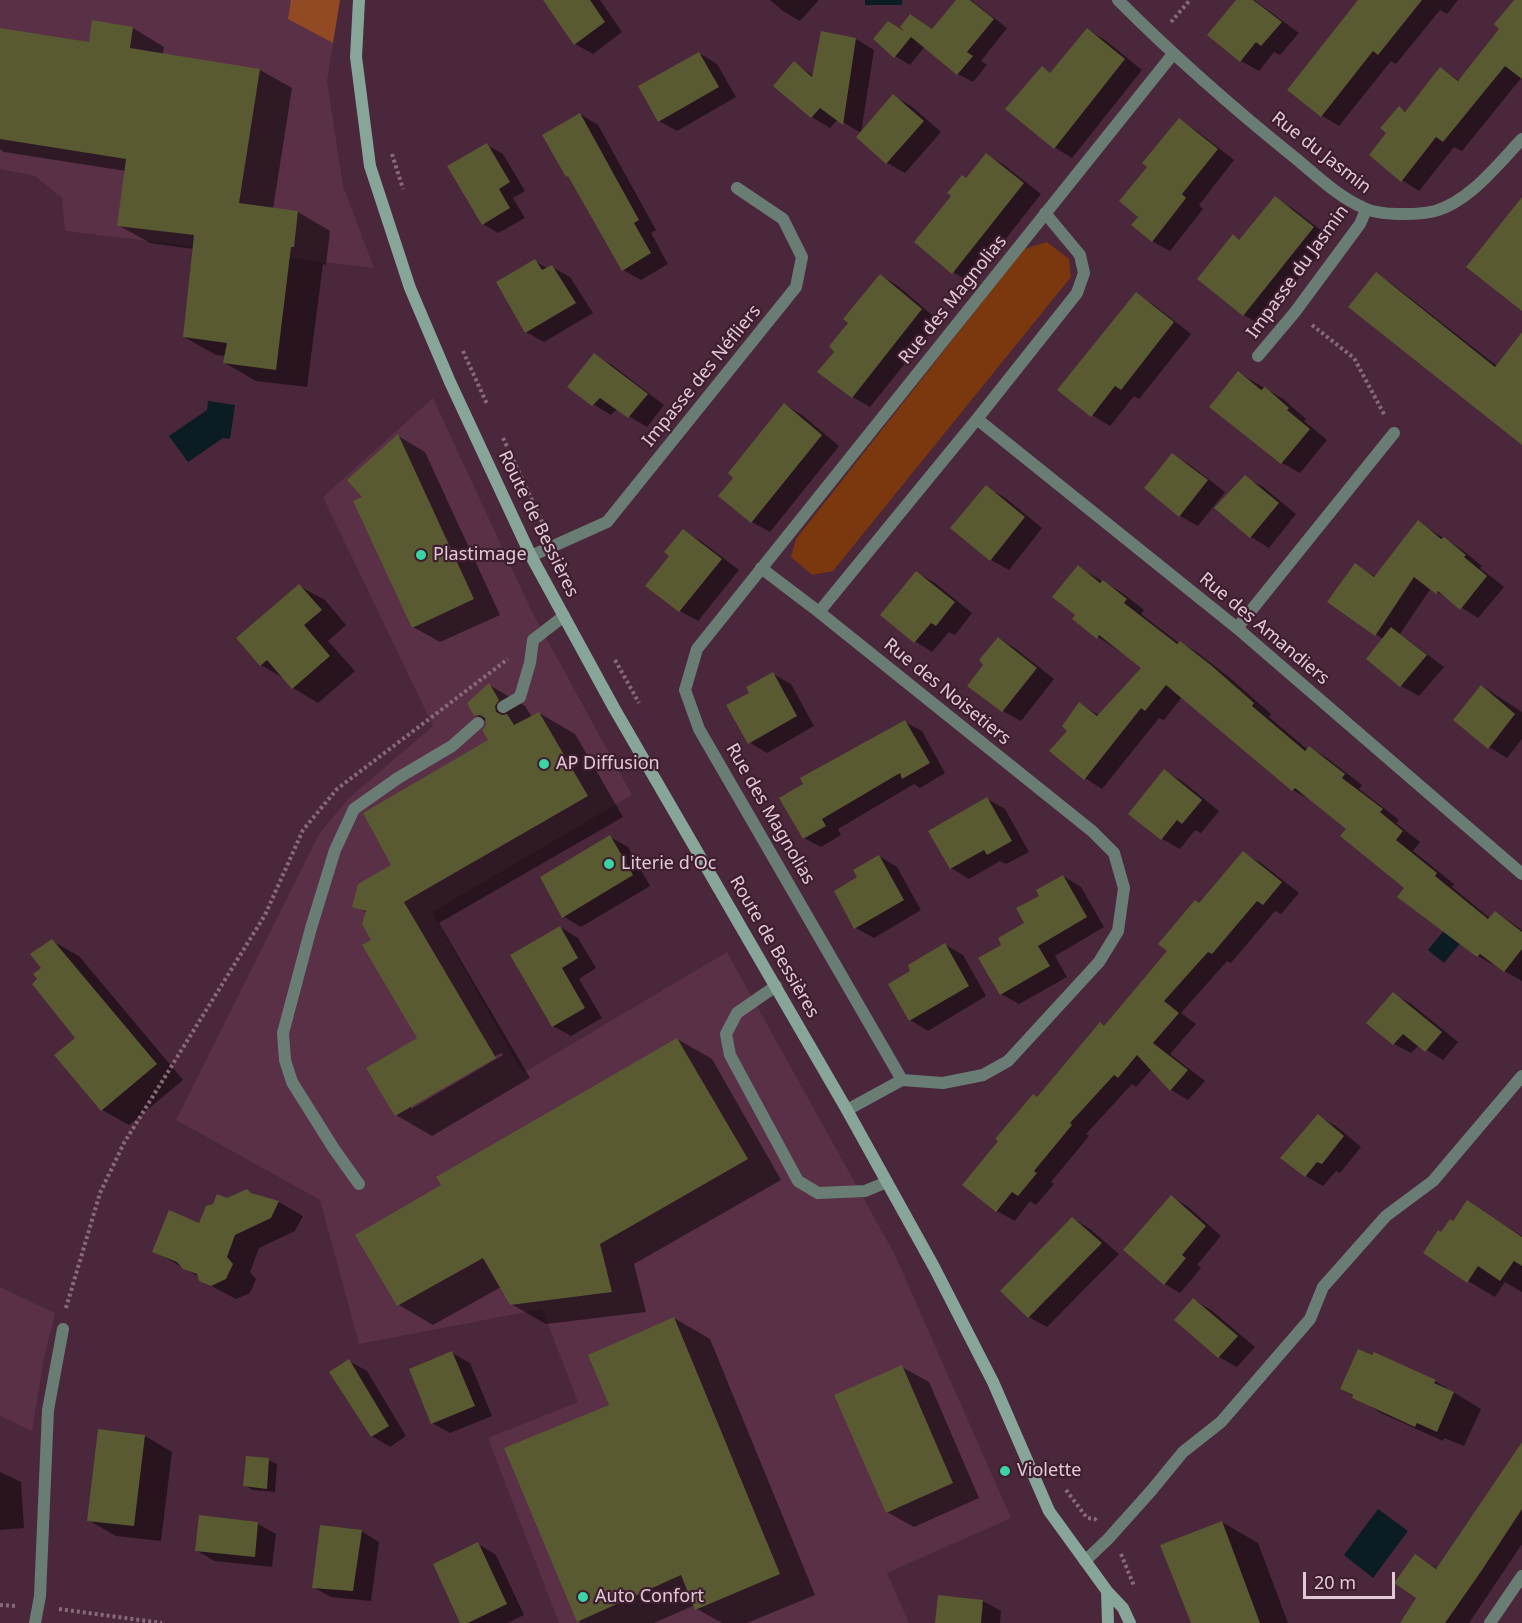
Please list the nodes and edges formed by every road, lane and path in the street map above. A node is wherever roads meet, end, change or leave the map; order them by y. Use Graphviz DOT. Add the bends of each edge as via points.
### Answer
graph roads {
  1 [pos="359,0"];
  2 [pos="1118,0"];
  3 [pos="1190,0"];
  4 [pos="1157,38"];
  5 [pos="1173,54"];
  6 [pos="1522,140"];
  7 [pos="391,149"];
  8 [pos="737,188"];
  9 [pos="405,193"];
  10 [pos="1366,210"];
  11 [pos="1045,213"];
  12 [pos="1295,312"];
  13 [pos="459,342"];
  14 [pos="1258,356"];
  15 [pos="491,414"];
  16 [pos="977,419"];
  17 [pos="1394,433"];
  18 [pos="501,434"];
  19 [pos="552,547"];
  20 [pos="531,556"];
  21 [pos="761,568"];
  22 [pos="819,612"];
  23 [pos="564,616"];
  24 [pos="1237,628"];
  25 [pos="533,640"];
  26 [pos="613,655"];
  27 [pos="640,705"];
  28 [pos="503,706"];
  29 [pos="478,723"];
  30 [pos="1522,874"];
  31 [pos="776,986"];
  32 [pos="1522,1076"];
  33 [pos="902,1080"];
  34 [pos="847,1110"];
  35 [pos="887,1182"];
  36 [pos="359,1184"];
  37 [pos="63,1329"];
  38 [pos="1062,1485"];
  39 [pos="1108,1539"];
  40 [pos="1122,1556"];
  41 [pos="1084,1561"];
  42 [pos="1522,1576"];
  43 [pos="1107,1591"];
  44 [pos="0,1605"];
  45 [pos="39,1606"];
  46 [pos="35,1623"];
  47 [pos="162,1623"];
  48 [pos="1108,1623"];
  49 [pos="1130,1623"];
  50 [pos="1490,1623"];
  1 -- 20 [label="main road, Route de Bessières" via="356,57 376,186 419,309"];
  2 -- 4 [label="street, Rue du Jasmin"];
  3 -- 4 [label="path"];
  4 -- 5 [label="street, Rue du Jasmin"];
  5 -- 10 [label="street, Rue du Jasmin" via="1333,189"];
  5 -- 11 [label="street, Rue des Magnolias"];
  6 -- 10 [label="street, Rue du Jasmin" via="1470,193 1438,210 1413,216"];
  7 -- 9 [label="path"];
  8 -- 19 [label="street, Impasse des Néfliers" via="783,219 802,257 796,287 607,522"];
  10 -- 12 [label="street, Impasse du Jasmin"];
  11 -- 16 [label="street" via="1080,255 1084,273 1077,293"];
  11 -- 21 [label="street, Rue des Magnolias"];
  12 -- 14 [label="street, Impasse du Jasmin"];
  12 -- 17 [label="path" via="1354,358"];
  13 -- 15 [label="path"];
  16 -- 22 [label="street"];
  16 -- 24 [label="street, Rue des Amandiers"];
  17 -- 24 [label="street"];
  18 -- 19 [label="path"];
  19 -- 20 [label="street, Impasse des Néfliers"];
  20 -- 23 [label="main road, Route de Bessières"];
  21 -- 22 [label="street"];
  21 -- 33 [label="street, Rue des Magnolias" via="697,649 685,690 699,729"];
  22 -- 33 [label="street, Rue des Noisetiers" via="1092,831 1114,853 1124,888 1118,931 1099,962 1008,1061 983,1075 943,1083"];
  23 -- 25 [label="street"];
  23 -- 31 [label="main road, Route de Bessières"];
  24 -- 30 [label="street, Rue des Amandiers"];
  25 -- 28 [label="street" via="520,697"];
  25 -- 37 [label="path" via="338,789 303,830 265,915 124,1143 100,1193 67,1299"];
  26 -- 27 [label="path"];
  29 -- 36 [label="street" via="452,746 354,809 335,850 283,1033 292,1082"];
  31 -- 34 [label="main road, Route de Bessières"];
  31 -- 35 [label="street" via="737,1013 726,1034 730,1055 798,1181 818,1193 865,1191"];
  32 -- 39 [label="street" via="1433,1181 1386,1216 1323,1287 1310,1319 1221,1422 1183,1452"];
  33 -- 34 [label="street"];
  34 -- 35 [label="main road, Route de Bessières"];
  35 -- 41 [label="main road, Route de Bessières" via="993,1382 1049,1511"];
  37 -- 45 [label="street" via="48,1410"];
  38 -- 39 [label="path" via="1087,1518 1095,1519"];
  39 -- 40 [label="path"];
  39 -- 41 [label="street"];
  41 -- 43 [label="main road, Route de Bessières"];
  42 -- 50 [label="street"];
  43 -- 48 [label="main road"];
  43 -- 49 [label="main road, Route de Bessières" via="1123,1608"];
  44 -- 45 [label="path"];
  45 -- 46 [label="street"];
  45 -- 47 [label="path"];
}
